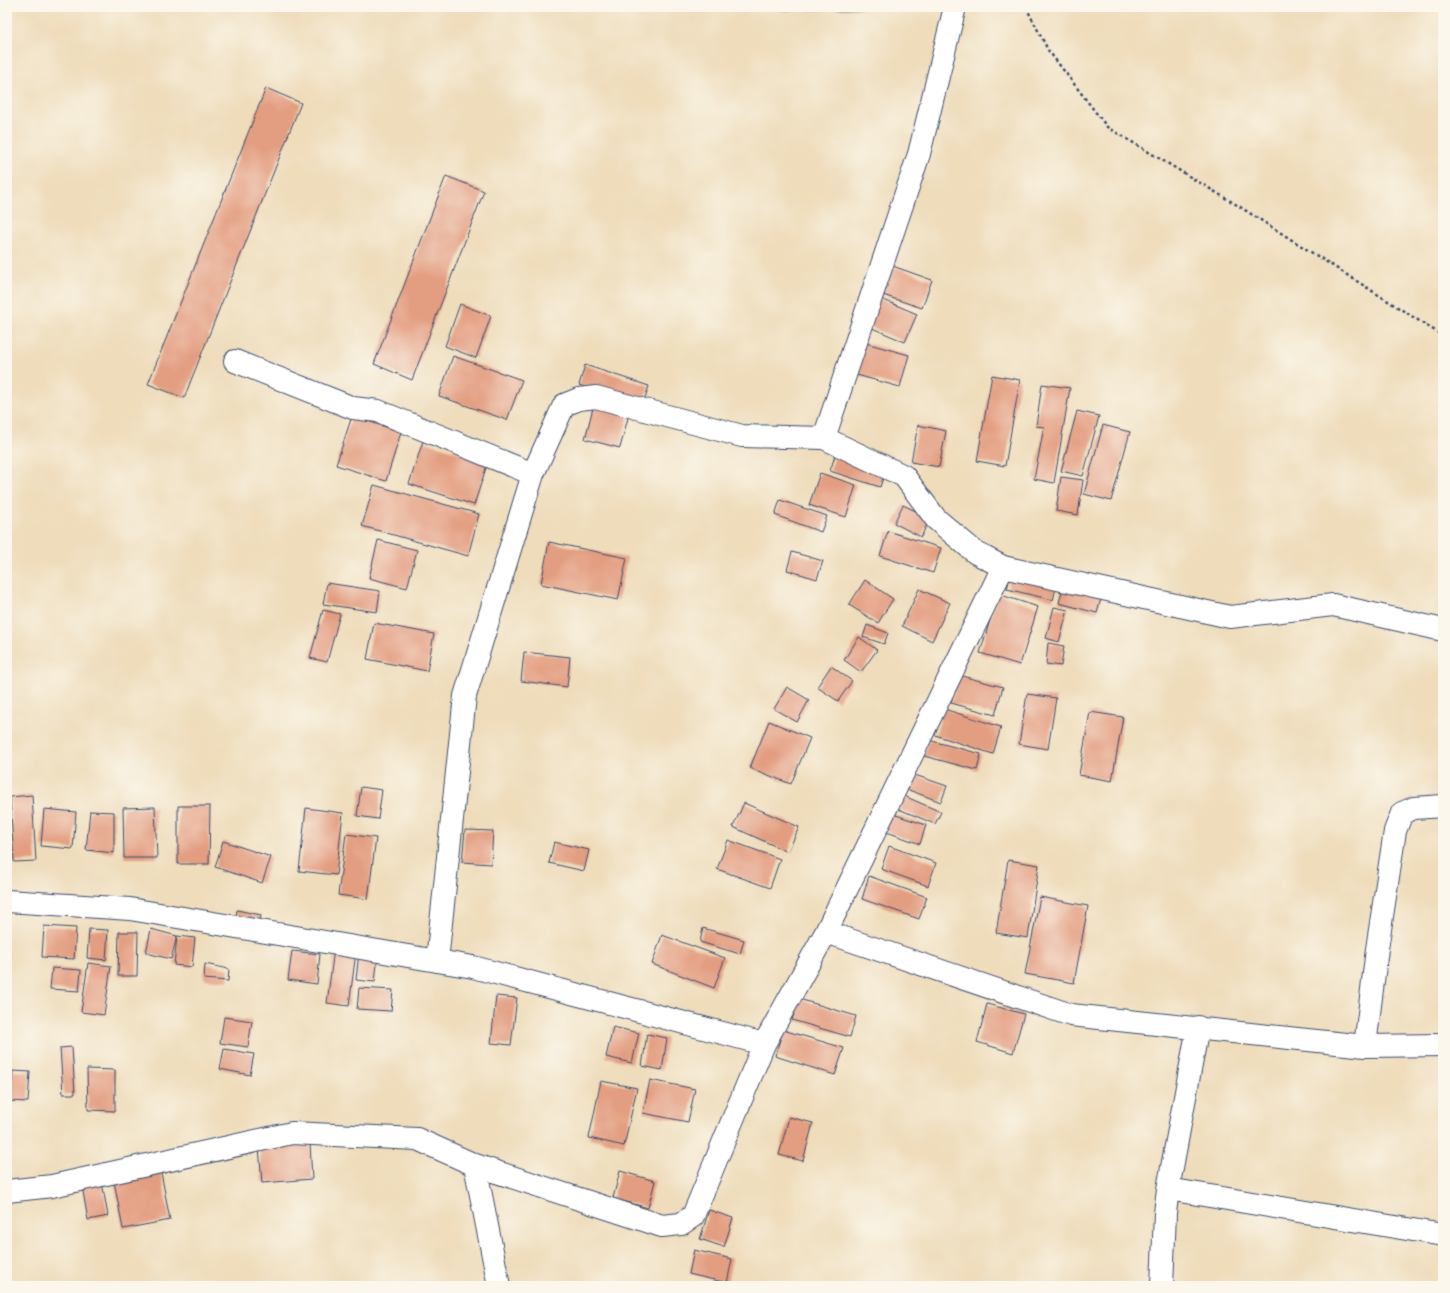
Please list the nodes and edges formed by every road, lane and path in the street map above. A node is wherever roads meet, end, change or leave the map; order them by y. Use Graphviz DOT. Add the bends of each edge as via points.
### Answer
graph roads {
  1 [pos="955,7"];
  2 [pos="1026,7"];
  3 [pos="1443,336"];
  4 [pos="235,361"];
  5 [pos="824,438"];
  6 [pos="533,474"];
  7 [pos="1003,567"];
  8 [pos="1443,630"];
  9 [pos="1443,806"];
  10 [pos="7,901"];
  11 [pos="826,932"];
  12 [pos="437,961"];
  13 [pos="1198,1027"];
  14 [pos="764,1044"];
  15 [pos="1443,1045"];
  16 [pos="1365,1046"];
  17 [pos="475,1165"];
  18 [pos="1168,1189"];
  19 [pos="7,1191"];
  20 [pos="1443,1235"];
  21 [pos="499,1286"];
  22 [pos="1162,1286"];
  1 -- 5 [label="street" via="918,154"];
  2 -- 3 [label="path" via="1048,50 1107,127 1237,205"];
  4 -- 6 [label="street" via="353,408 378,411"];
  5 -- 6 [label="street" via="742,436 596,397 579,399 564,405"];
  5 -- 7 [label="street" via="904,476 936,519 976,553"];
  6 -- 12 [label="street" via="466,696"];
  7 -- 8 [label="street" via="1230,617 1333,605"];
  7 -- 11 [label="street"];
  9 -- 16 [label="street" via="1414,808 1402,813 1395,831"];
  10 -- 12 [label="street" via="130,909"];
  11 -- 13 [label="street" via="1070,1014"];
  11 -- 14 [label="street"];
  12 -- 14 [label="street" via="473,967"];
  13 -- 16 [label="street"];
  13 -- 18 [label="street"];
  14 -- 17 [label="street" via="694,1216 681,1224 662,1226"];
  15 -- 16 [label="street"];
  17 -- 19 [label="street" via="417,1139 292,1133 52,1186"];
  17 -- 21 [label="street"];
  18 -- 20 [label="street"];
  18 -- 22 [label="street"];
}
